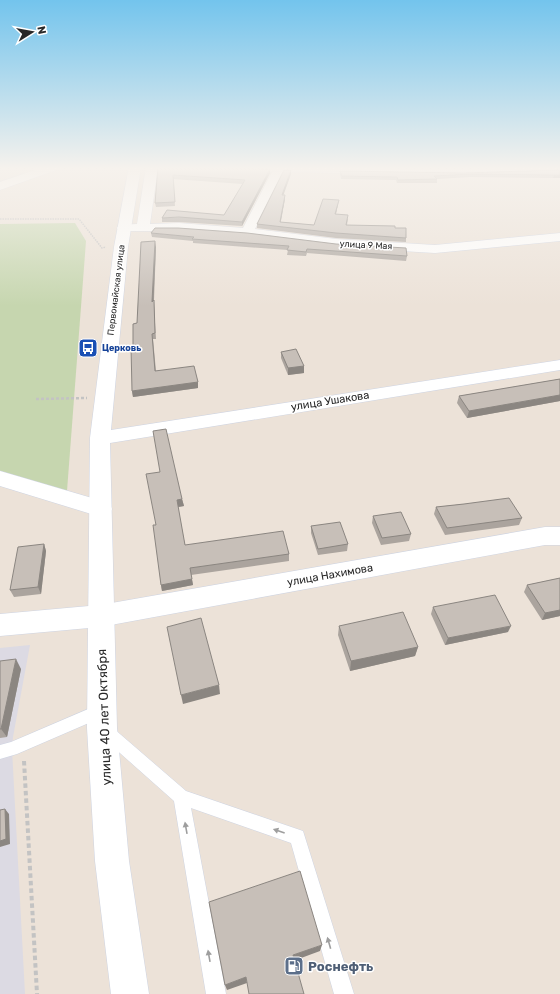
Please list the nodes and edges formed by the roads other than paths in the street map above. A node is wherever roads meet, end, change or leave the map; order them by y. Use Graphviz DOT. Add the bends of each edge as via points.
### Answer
graph roads {
  1 [pos="127,213"];
  2 [pos="145,213"];
  3 [pos="257,213"];
  4 [pos="143,227"];
  5 [pos="124,228"];
  6 [pos="247,232"];
  7 [pos="560,237"];
  8 [pos="560,365"];
  9 [pos="100,438"];
  10 [pos="0,478"];
  11 [pos="101,509"];
  12 [pos="560,536"];
  13 [pos="100,616"];
  14 [pos="0,625"];
  15 [pos="102,719"];
  16 [pos="0,752"];
  17 [pos="181,797"];
  18 [pos="130,994"];
  19 [pos="216,994"];
  20 [pos="344,994"];
  1 -- 5 [label="street, Первомайская улица"];
  2 -- 4 [label="street"];
  3 -- 6 [label="street"];
  4 -- 5 [label="street, улица 9 Мая"];
  4 -- 6 [label="street, улица 9 Мая"];
  5 -- 9 [label="street, Первомайская улица"];
  6 -- 7 [label="street, улица 9 Мая" via="336,244 435,249"];
  8 -- 9 [label="street, улица Ушакова"];
  9 -- 11 [label="street, улица 40 лет Октября"];
  10 -- 11 [label="street"];
  11 -- 13 [label="street, улица 40 лет Октября"];
  12 -- 13 [label="street, улица Нахимова" via="545,536"];
  13 -- 14 [label="street, улица Нахимова"];
  13 -- 15 [label="street, улица 40 лет Октября"];
  15 -- 16 [label="lane"];
  15 -- 17 [label="lane"];
  15 -- 18 [label="street, улица 40 лет Октября" via="112,861"];
  19 -- 17 [label="lane, one-way"];
  20 -- 17 [label="lane, one-way" via="297,837"];
}
